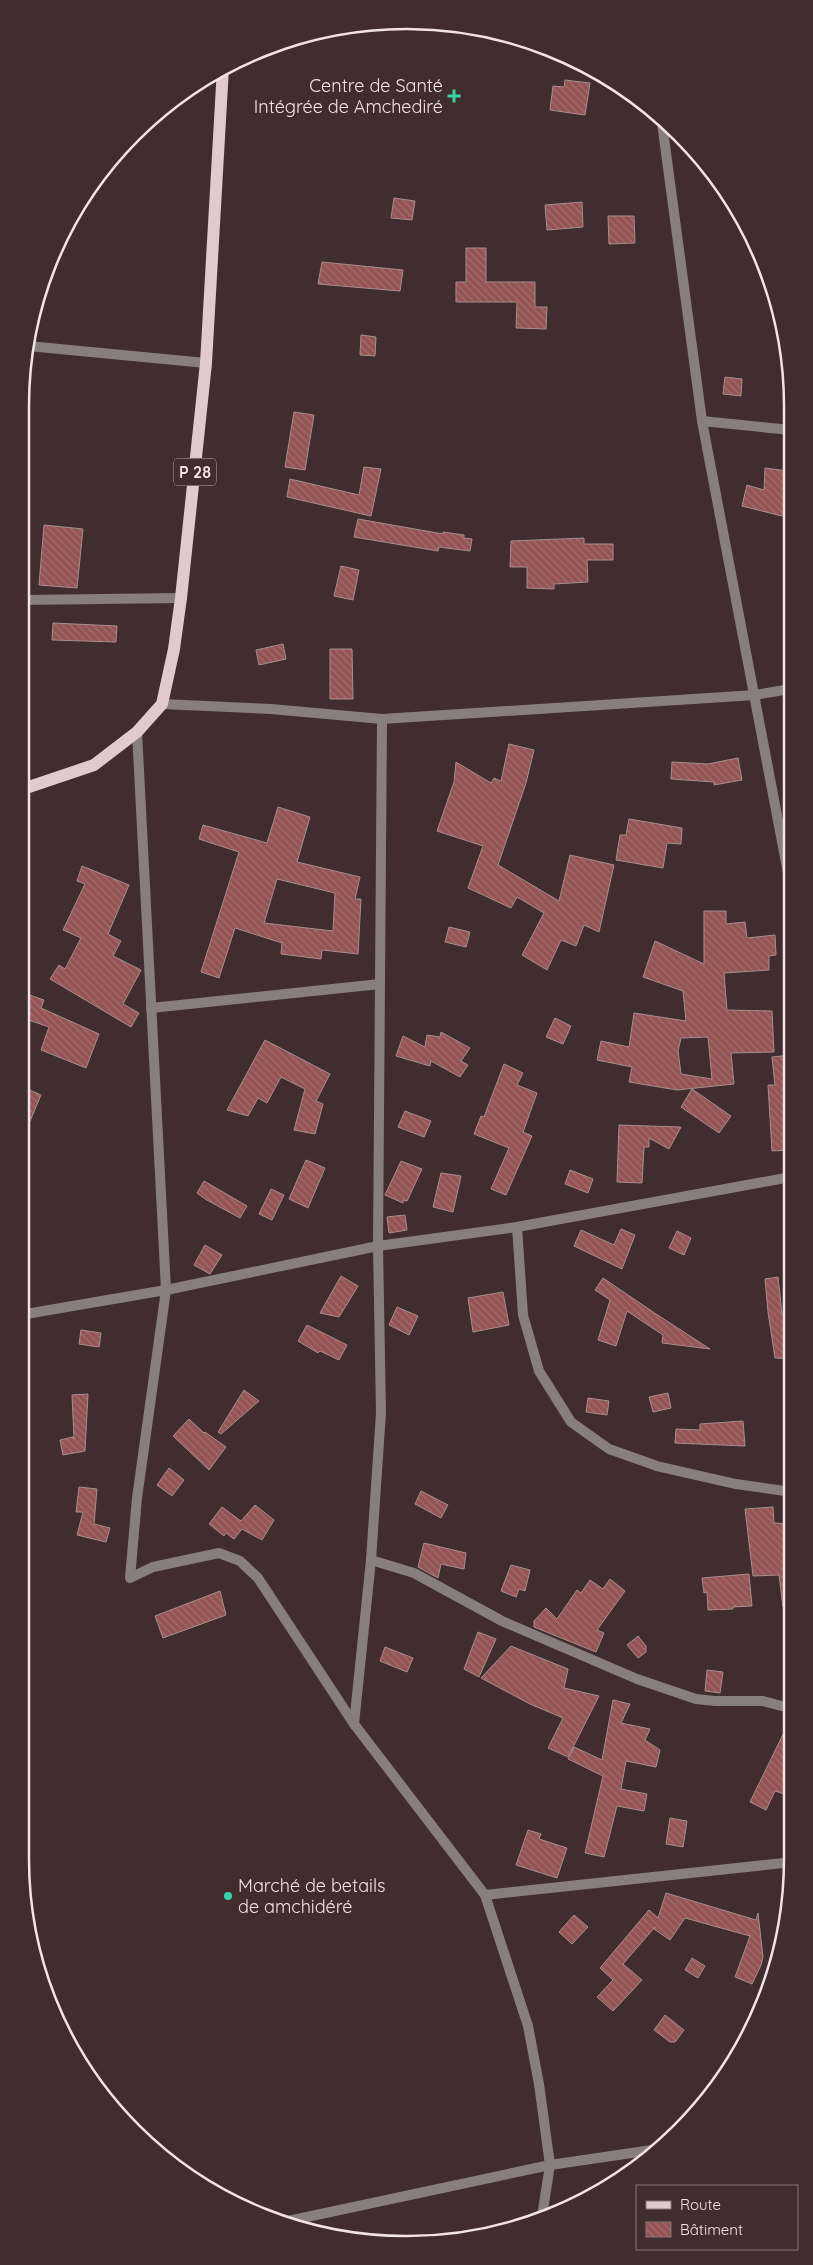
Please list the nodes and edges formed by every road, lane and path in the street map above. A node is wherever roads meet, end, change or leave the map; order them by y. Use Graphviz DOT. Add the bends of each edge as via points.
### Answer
graph roads {
  1 [pos="223,77"];
  2 [pos="663,128"];
  3 [pos="34,347"];
  4 [pos="206,363"];
  5 [pos="702,421"];
  6 [pos="784,429"];
  7 [pos="181,598"];
  8 [pos="29,600"];
  9 [pos="784,690"];
  10 [pos="755,695"];
  11 [pos="162,704"];
  12 [pos="382,719"];
  13 [pos="137,732"];
  14 [pos="29,787"];
  15 [pos="784,856"];
  16 [pos="380,984"];
  17 [pos="151,1008"];
  18 [pos="784,1179"];
  19 [pos="517,1227"];
  20 [pos="378,1246"];
  21 [pos="166,1290"];
  22 [pos="29,1313"];
  23 [pos="784,1491"];
  24 [pos="371,1560"];
  25 [pos="784,1706"];
  26 [pos="354,1724"];
  27 [pos="784,1863"];
  28 [pos="485,1895"];
  29 [pos="645,2151"];
  30 [pos="550,2165"];
  31 [pos="543,2210"];
  32 [pos="296,2219"];
  1 -- 4 [label="main road, P 28"];
  2 -- 5 [label="street"];
  3 -- 4 [label="street"];
  4 -- 7 [label="main road, P 28"];
  5 -- 6 [label="street"];
  5 -- 10 [label="street"];
  7 -- 8 [label="street"];
  7 -- 11 [label="main road, P 28"];
  9 -- 10 [label="street"];
  10 -- 12 [label="street"];
  10 -- 15 [label="street"];
  11 -- 12 [label="street"];
  11 -- 13 [label="main road, P 28"];
  12 -- 16 [label="street"];
  13 -- 14 [label="main road, P 28" via="94,765"];
  13 -- 17 [label="street"];
  16 -- 17 [label="street"];
  16 -- 20 [label="street"];
  17 -- 21 [label="street"];
  18 -- 19 [label="street"];
  19 -- 20 [label="street"];
  19 -- 23 [label="street" via="523,1315 539,1371 571,1422 609,1449 657,1466"];
  20 -- 21 [label="street"];
  20 -- 24 [label="street" via="381,1413"];
  21 -- 22 [label="street"];
  21 -- 26 [label="street" via="137,1498 130,1578 153,1568 219,1553 240,1561 258,1578"];
  24 -- 25 [label="street" via="414,1573 502,1622 638,1679 696,1699 764,1700"];
  24 -- 26 [label="street"];
  26 -- 28 [label="street"];
  27 -- 28 [label="street"];
  28 -- 30 [label="street" via="528,2026"];
  29 -- 30 [label="street"];
  30 -- 31 [label="street"];
  30 -- 32 [label="street"];
}
